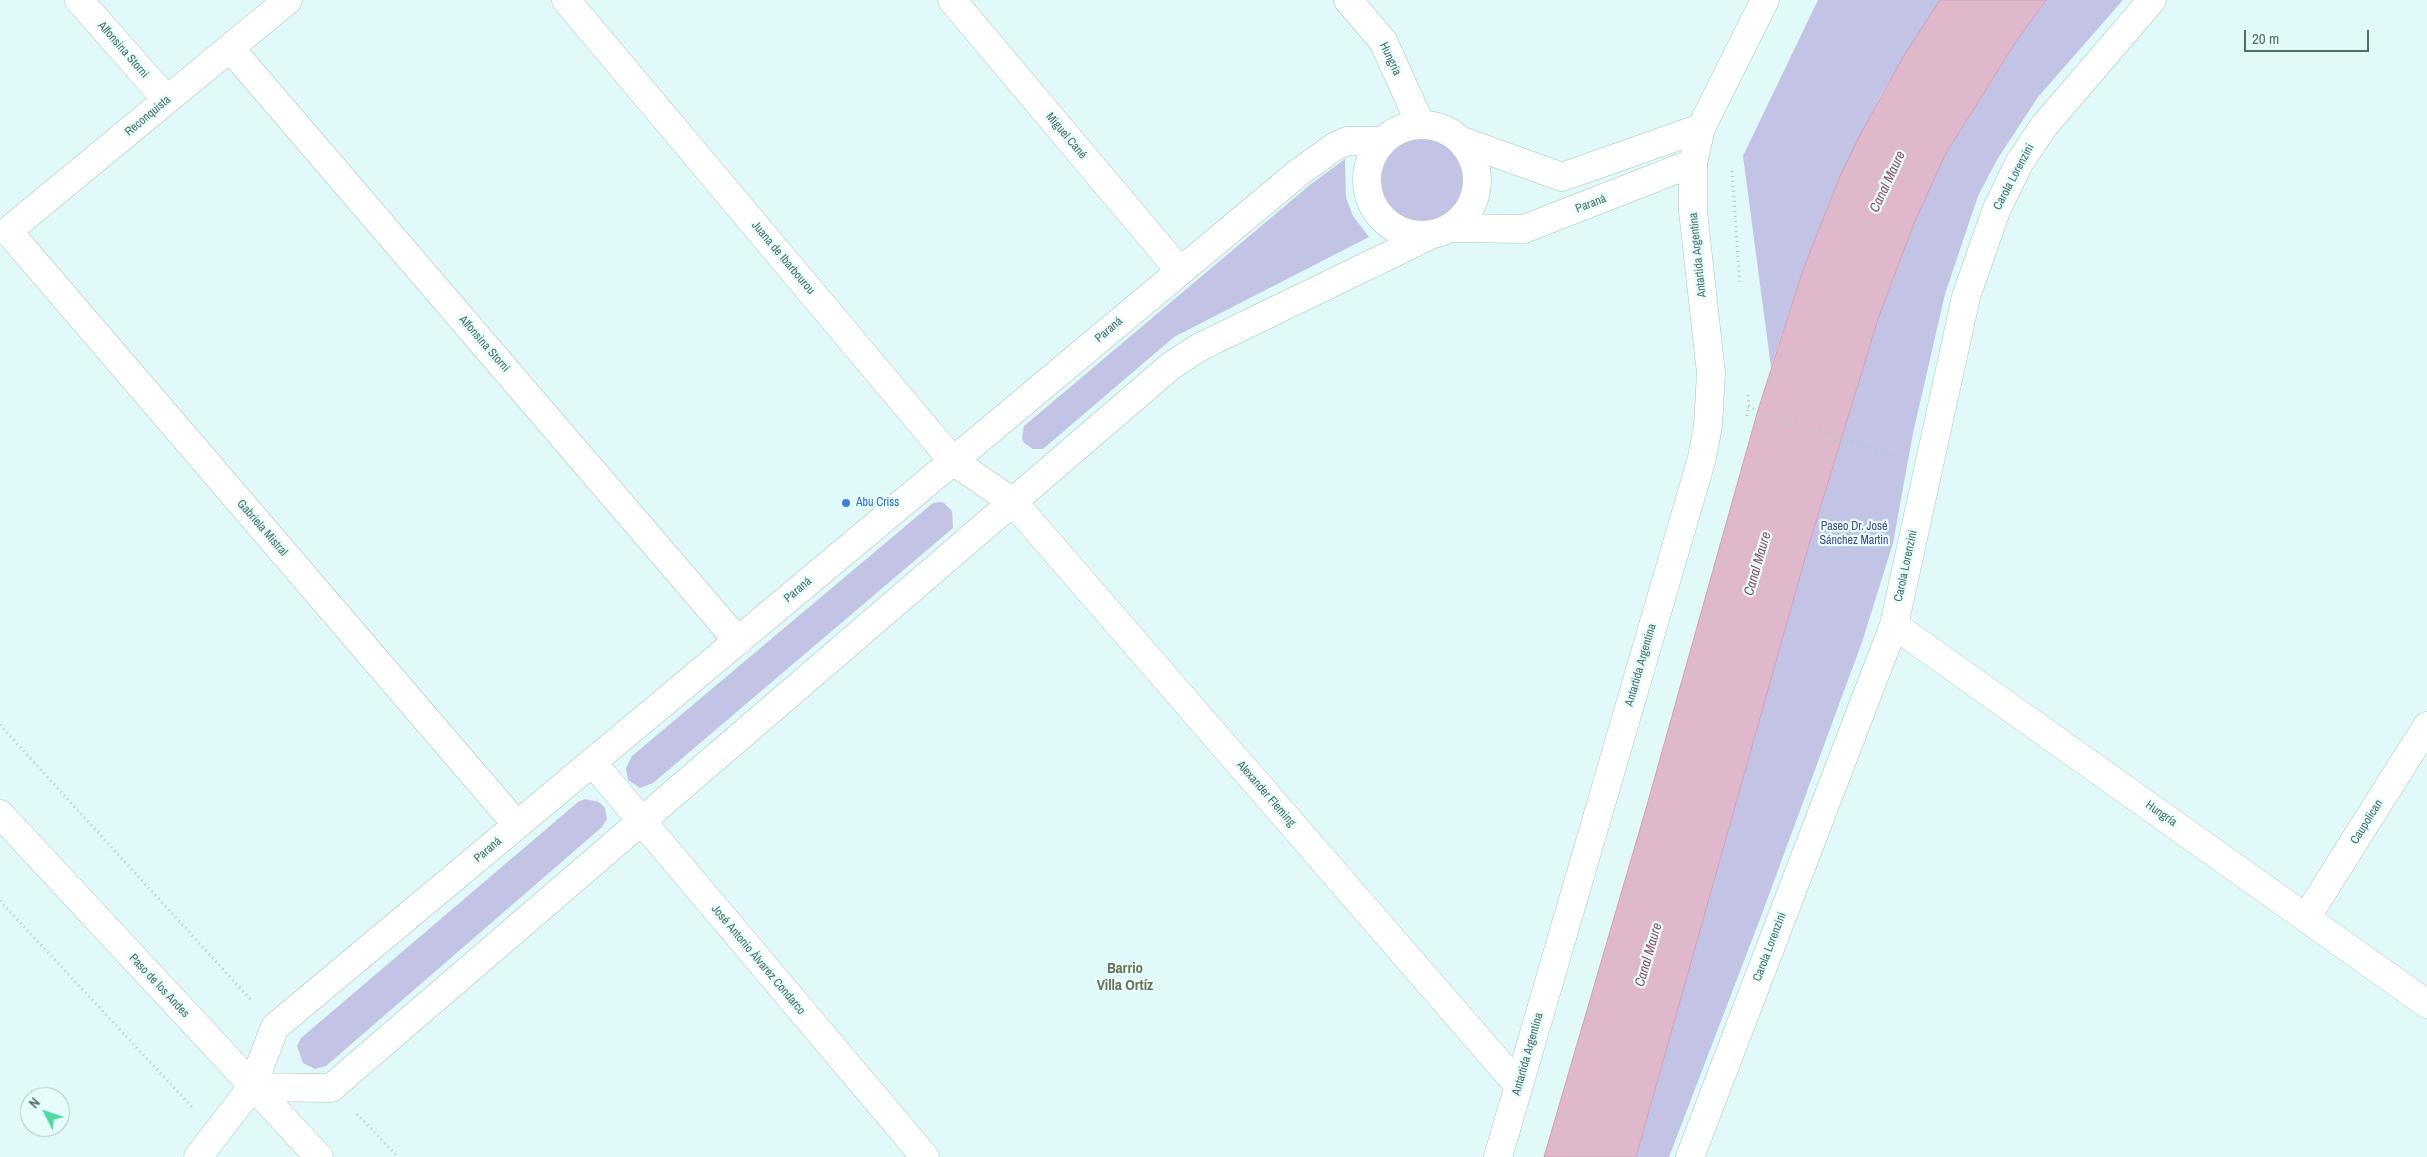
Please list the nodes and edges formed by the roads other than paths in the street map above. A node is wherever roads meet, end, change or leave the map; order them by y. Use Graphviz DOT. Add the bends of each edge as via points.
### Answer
graph roads {
  1 [pos="79,0"];
  2 [pos="288,0"];
  3 [pos="566,0"];
  4 [pos="952,0"];
  5 [pos="1348,0"];
  6 [pos="1765,0"];
  7 [pos="2152,0"];
  8 [pos="230,48"];
  9 [pos="167,100"];
  10 [pos="1421,125"];
  11 [pos="1701,128"];
  12 [pos="1383,141"];
  13 [pos="1462,142"];
  14 [pos="1693,163"];
  15 [pos="1441,231"];
  16 [pos="8,232"];
  17 [pos="1180,271"];
  18 [pos="953,461"];
  19 [pos="1013,502"];
  20 [pos="1894,625"];
  21 [pos="738,640"];
  22 [pos="2427,726"];
  23 [pos="592,762"];
  24 [pos="0,814"];
  25 [pos="641,822"];
  26 [pos="517,825"];
  27 [pos="2306,918"];
  28 [pos="2427,1004"];
  29 [pos="1518,1085"];
  30 [pos="252,1087"];
  31 [pos="198,1157"];
  32 [pos="319,1157"];
  33 [pos="925,1157"];
  34 [pos="1498,1157"];
  35 [pos="1690,1157"];
  1 -- 9 [label="street, Alfonsina Storni"];
  2 -- 8 [label="street, Reconquista"];
  3 -- 18 [label="street, Juana de Ibarbourou"];
  4 -- 17 [label="street, Miguel Cané"];
  5 -- 10 [label="street, Hungría" via="1383,41"];
  6 -- 11 [label="street"];
  7 -- 20 [label="street, Carola Lorenzini" via="2044,126 2020,163 1996,211 1966,297"];
  8 -- 9 [label="street, Reconquista"];
  8 -- 21 [label="street, Alfonsina Storni"];
  9 -- 16 [label="street, Reconquista"];
  10 -- 12 [label="street" via="1394,132"];
  10 -- 13 [label="street" via="1442,130"];
  11 -- 13 [label="street" via="1562,177"];
  11 -- 14 [label="street"];
  12 -- 15 [label="street" via="1372,155 1367,173 1367,191 1374,208 1385,222 1400,231 1416,235"];
  12 -- 17 [label="street, Paraná" via="1347,141 1334,147"];
  13 -- 15 [label="street" via="1476,171 1476,188 1462,217"];
  14 -- 15 [label="street, Paraná" via="1524,228"];
  14 -- 29 [label="street, Antartida Argentina" via="1693,211 1711,374 1708,426 1702,458"];
  15 -- 19 [label="street, Paraná" via="1186,355"];
  16 -- 26 [label="street, Gabriela Mistral"];
  17 -- 18 [label="street, Paraná"];
  18 -- 19 [label="street, Juana de Ibarbourou"];
  18 -- 21 [label="street, Paraná"];
  19 -- 25 [label="street, Paraná"];
  19 -- 29 [label="street, Alexander Fleming"];
  20 -- 27 [label="street, Hungría"];
  20 -- 35 [label="street, Carola Lorenzini"];
  21 -- 23 [label="street, Paraná"];
  22 -- 27 [label="street, Caupolican"];
  23 -- 25 [label="street, José Antonio Álvarez Condarco"];
  23 -- 26 [label="street, Paraná"];
  24 -- 30 [label="street, Paso de los Andes"];
  25 -- 30 [label="street, Paraná" via="331,1088"];
  25 -- 33 [label="street, José Antonio Álvarez Condarco"];
  26 -- 30 [label="street, Paraná" via="275,1027"];
  27 -- 28 [label="street, Hungría"];
  29 -- 34 [label="street, Antartida Argentina"];
  30 -- 31 [label="street, Paraná"];
  30 -- 32 [label="street, Paso de los Andes"];
}
